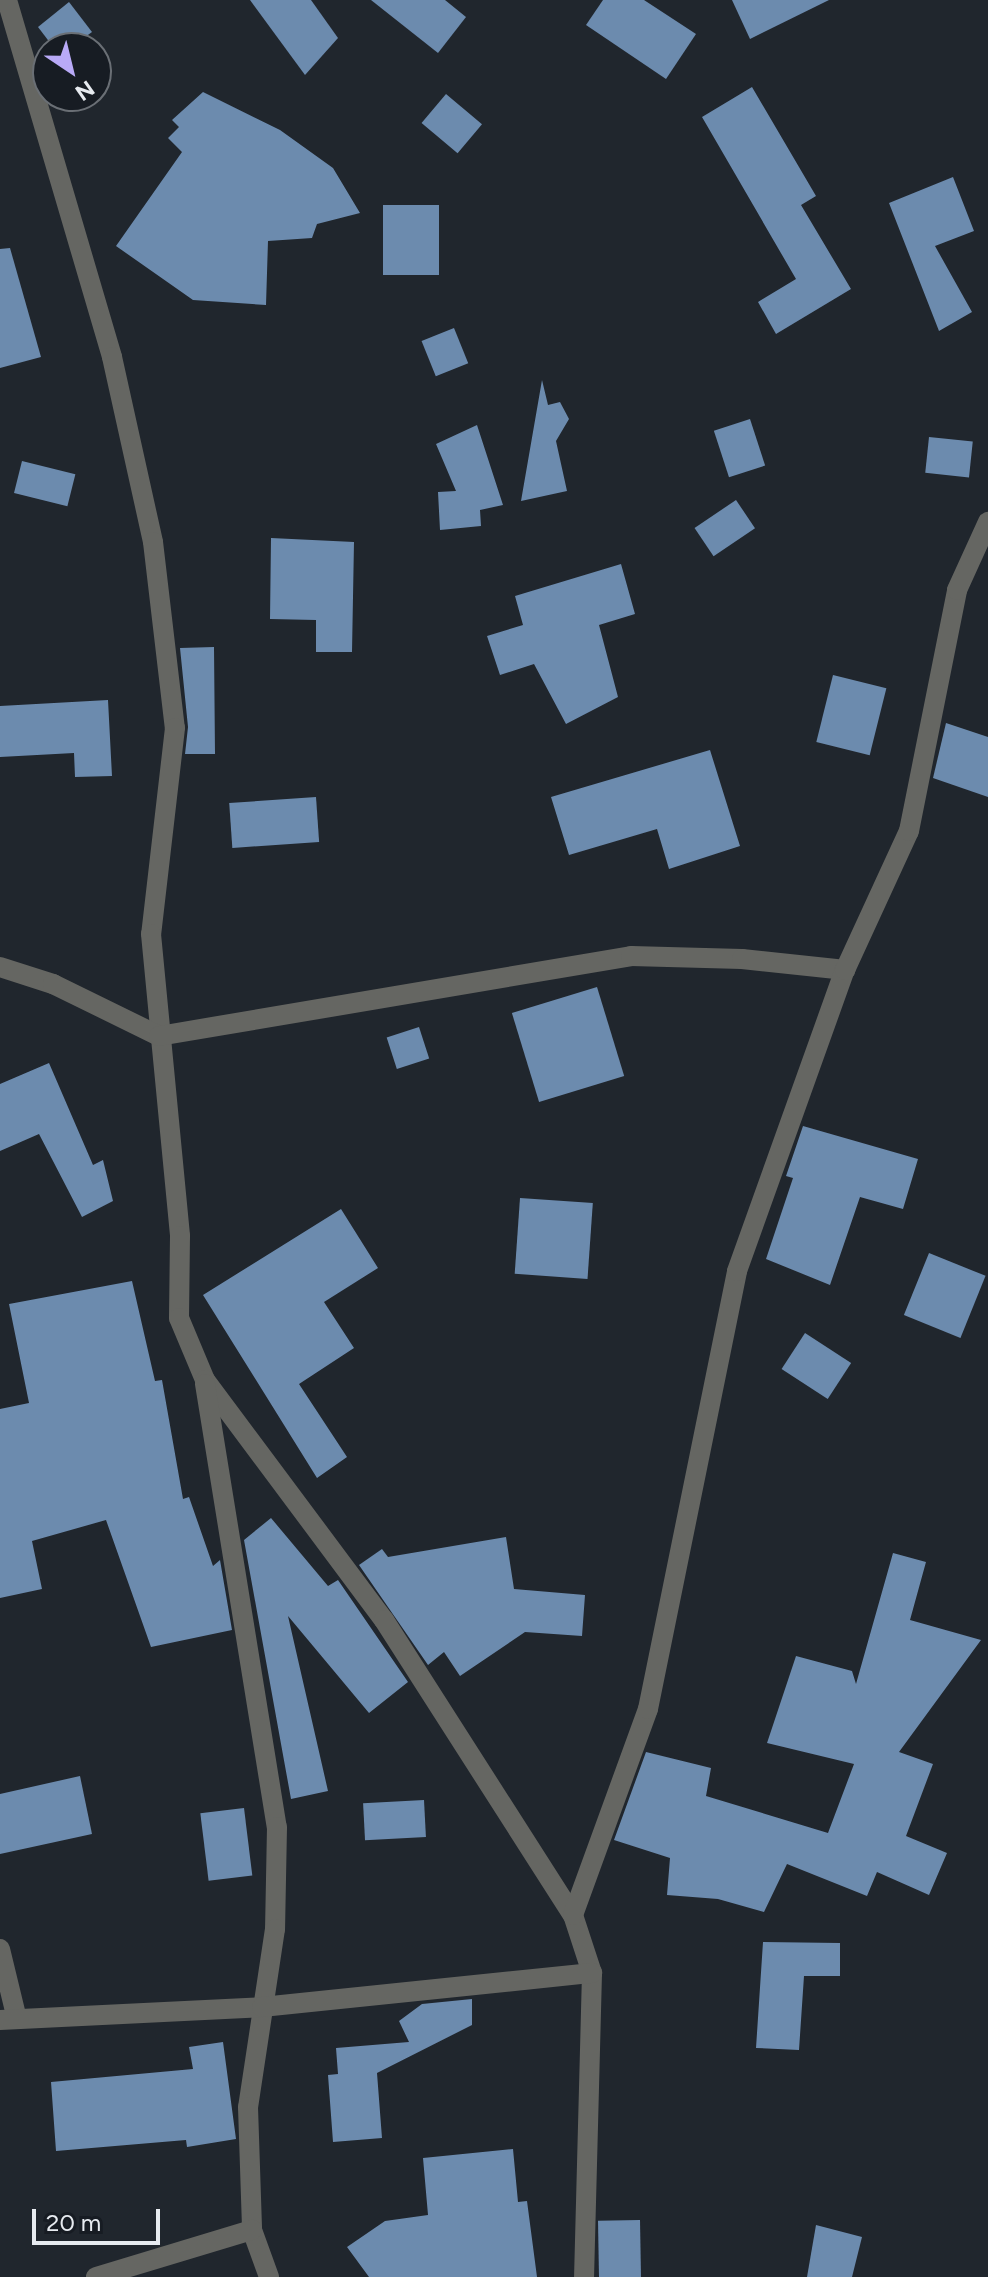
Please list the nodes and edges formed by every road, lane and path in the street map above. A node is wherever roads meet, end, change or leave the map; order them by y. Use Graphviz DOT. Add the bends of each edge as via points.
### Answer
graph roads {
  1 [pos="14,2"];
  2 [pos="988,522"];
  3 [pos="0,967"];
  4 [pos="845,970"];
  5 [pos="159,1036"];
  6 [pos="205,1380"];
  7 [pos="573,1915"];
  8 [pos="0,1949"];
  9 [pos="592,1973"];
  10 [pos="262,2007"];
  11 [pos="8,2017"];
  12 [pos="252,2230"];
  13 [pos="96,2277"];
  14 [pos="269,2277"];
  15 [pos="584,2277"];
  1 -- 5 [label="street" via="112,357 153,542 175,728 151,934"];
  2 -- 4 [label="street" via="957,590 909,831"];
  3 -- 5 [label="street" via="53,984"];
  4 -- 5 [label="street" via="742,959 631,956"];
  4 -- 7 [label="street" via="737,1271 648,1709"];
  5 -- 6 [label="street" via="180,1236 179,1318"];
  6 -- 7 [label="street" via="384,1620"];
  6 -- 10 [label="street" via="277,1827 275,1929"];
  7 -- 9 [label="street"];
  8 -- 11 [label="street"];
  9 -- 10 [label="street"];
  9 -- 15 [label="street"];
  10 -- 11 [label="street"];
  10 -- 12 [label="street" via="248,2107"];
  12 -- 13 [label="street"];
  12 -- 14 [label="street"];
}
